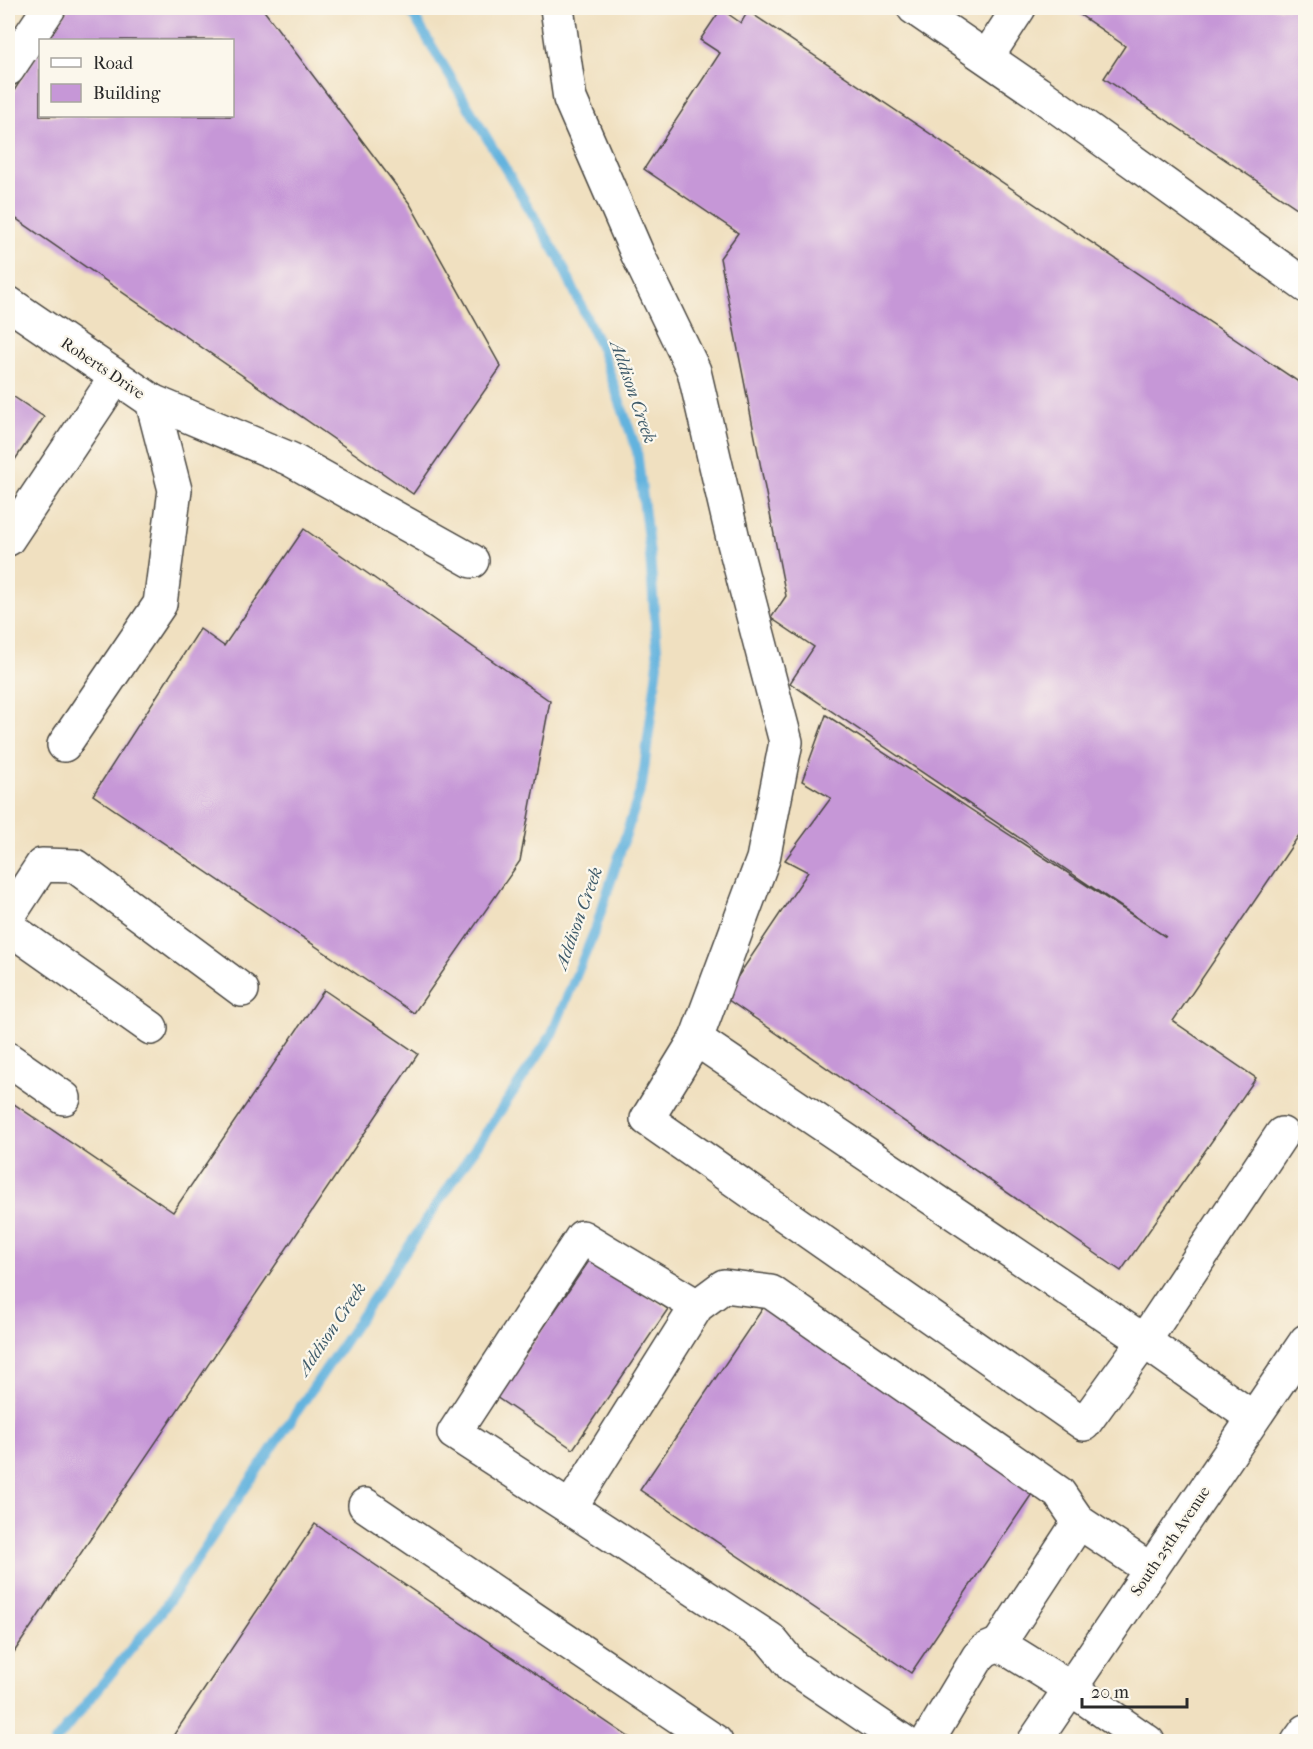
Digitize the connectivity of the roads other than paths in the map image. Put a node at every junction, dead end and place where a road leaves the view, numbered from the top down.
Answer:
1 (49, 8) edge
2 (557, 8) edge
3 (914, 8) edge
4 (1019, 8) edge
5 (987, 57) junction
6 (8, 69) edge
7 (1305, 286) edge
8 (8, 303) edge
9 (116, 377) junction
10 (152, 402) junction
11 (8, 539) edge
12 (472, 561) dead end
13 (64, 745) dead end
14 (8, 917) edge
15 (8, 927) edge
16 (242, 990) dead end
17 (151, 1028) dead end
18 (696, 1039) junction
19 (8, 1059) edge
20 (64, 1098) dead end
21 (1282, 1134) dead end
22 (697, 1306) junction
23 (1144, 1341) junction
24 (1305, 1341) edge
25 (1253, 1418) junction
26 (365, 1505) dead end
27 (570, 1508) junction
28 (1079, 1522) junction
29 (1151, 1569) junction
30 (999, 1644) junction
31 (1070, 1688) junction
32 (1305, 1731) edge
33 (716, 1742) edge
34 (904, 1742) edge
35 (927, 1742) edge
36 (1034, 1742) edge
37 (1148, 1742) edge
38 (1298, 1742) edge

1 - 6 main road
2 - 18 main road
3 - 5 main road
4 - 5 main road
5 - 7 main road
8 - 9 main road, Roberts Drive
9 - 10 main road, Roberts Drive
9 - 11 main road
10 - 12 main road
10 - 13 main road, Roberts Drive
14 - 16 main road
15 - 17 main road
18 - 23 main road
18 - 23 main road
19 - 20 main road
21 - 23 main road
22 - 27 main road
22 - 27 main road
22 - 28 main road
23 - 25 main road
24 - 25 main road, South 25th Avenue
25 - 29 main road, South 25th Avenue
26 - 33 main road
27 - 34 main road
28 - 29 main road
28 - 30 main road
29 - 31 main road, South 25th Avenue
30 - 31 main road
30 - 35 main road
31 - 36 main road, South 25th Avenue
31 - 37 main road
32 - 38 main road

